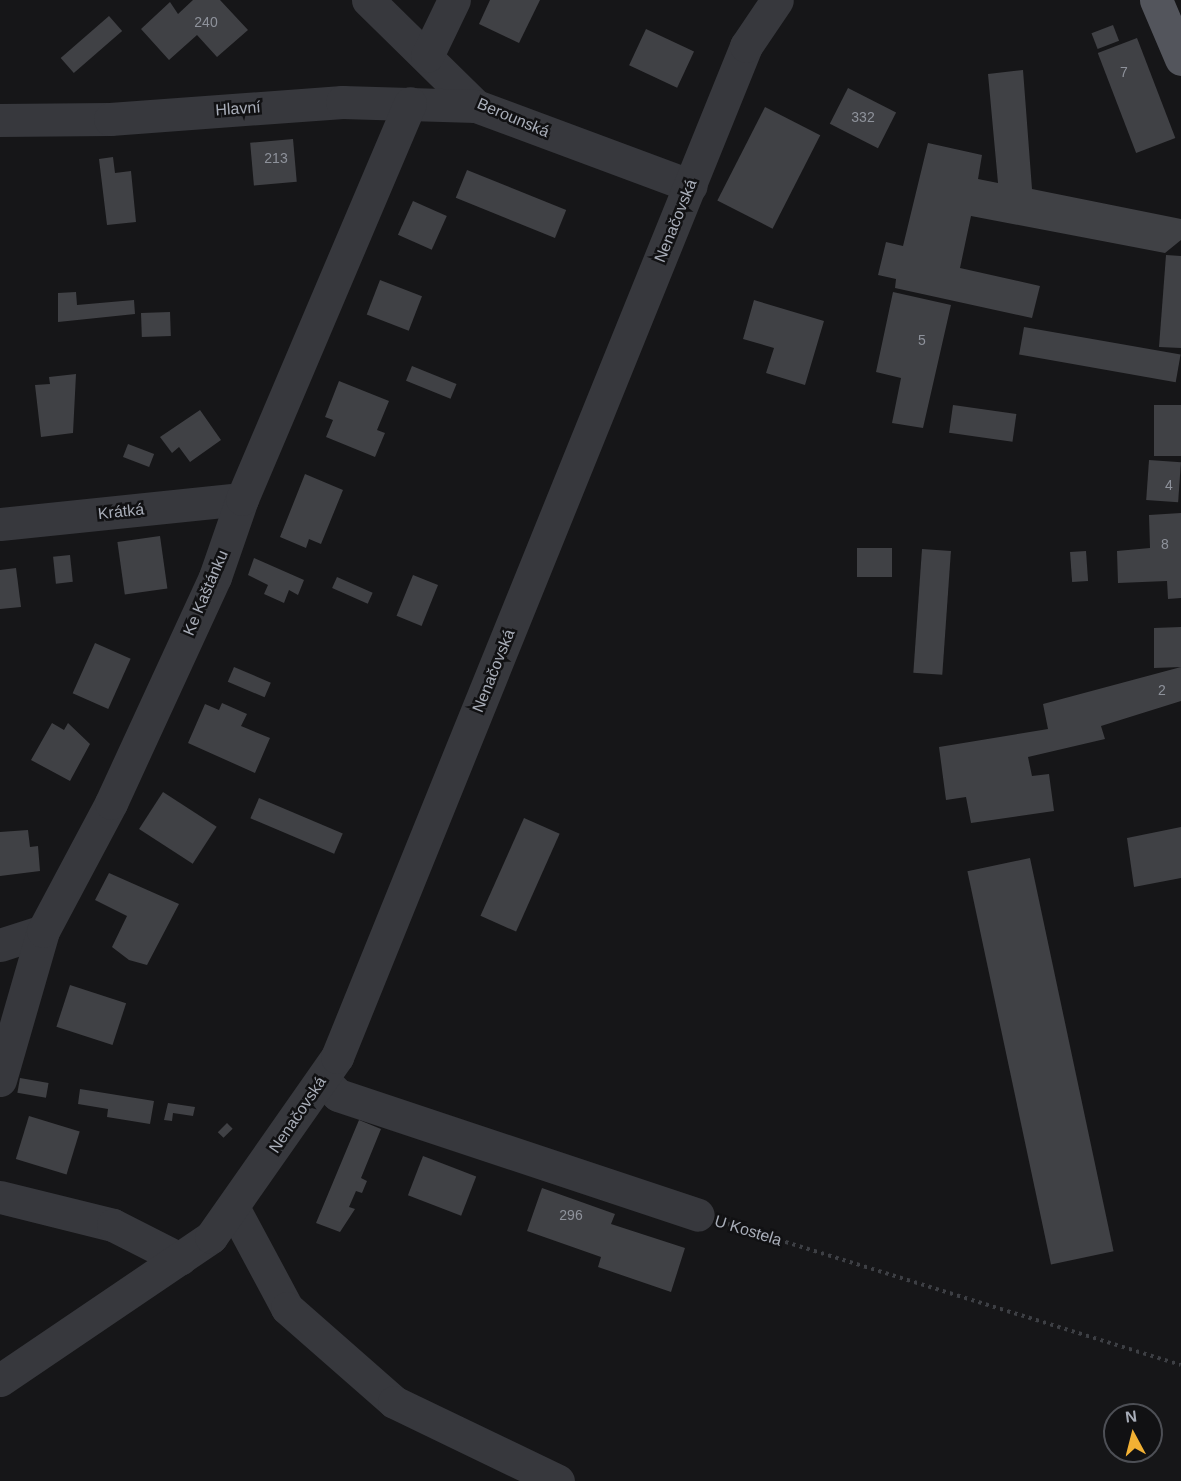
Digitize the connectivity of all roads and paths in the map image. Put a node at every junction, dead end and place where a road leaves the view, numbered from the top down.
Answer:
1 (368, 0) edge
2 (454, 0) edge
3 (777, 0) edge
4 (1156, 0) edge
5 (427, 56) junction
6 (1181, 59) edge
7 (410, 103) junction
8 (476, 106) junction
9 (0, 120) edge
10 (691, 186) junction
11 (242, 499) junction
12 (0, 524) edge
13 (43, 931) junction
14 (0, 945) edge
15 (6, 1023) edge
16 (0, 1080) edge
17 (323, 1080) junction
18 (0, 1197) edge
19 (234, 1209) junction
20 (698, 1215) joint
21 (180, 1259) junction
22 (1181, 1365) edge
23 (0, 1380) edge
24 (558, 1481) edge

1 - 5 street, Berounská
2 - 5 street
3 - 10 street, Nenačovská
4 - 6 main road
5 - 8 street, Berounská
7 - 8 street, Hlavní
7 - 9 street, Hlavní
7 - 11 street, Ke Kaštánku
8 - 10 street, Berounská
10 - 17 street, Nenačovská
11 - 12 street, Krátká
11 - 13 street, Ke Kaštánku
13 - 14 street
13 - 15 street, Ke Kaštánku
15 - 16 street, Ke Kaštánku
17 - 19 street, Nenačovská
17 - 20 street, U Kostela
18 - 21 street
19 - 21 street, Nenačovská
19 - 24 street
20 - 22 path, U Kostela
21 - 23 street, Nenačovská

